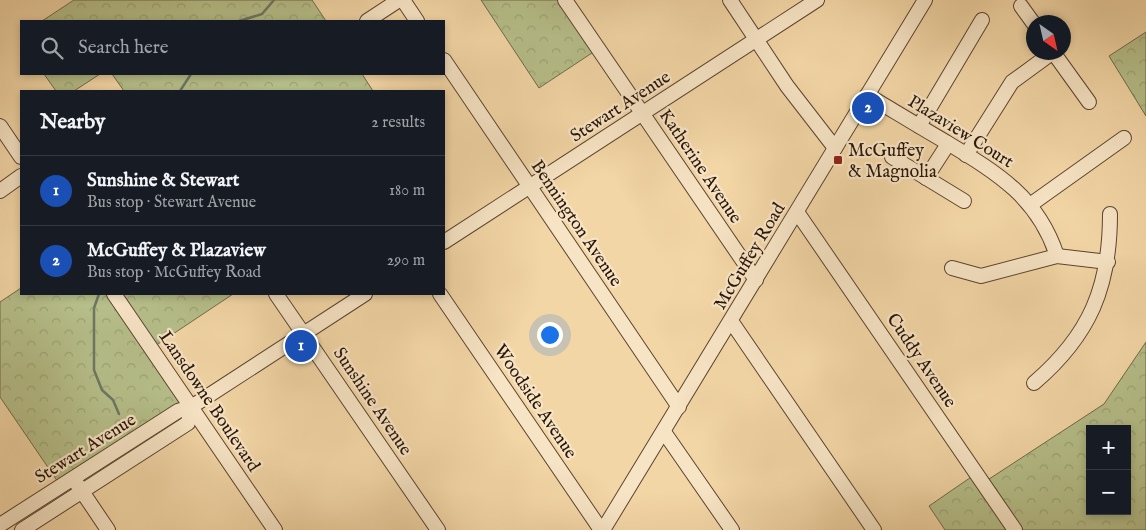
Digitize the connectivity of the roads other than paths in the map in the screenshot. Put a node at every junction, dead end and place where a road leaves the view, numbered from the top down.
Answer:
1 (399, 0) edge
2 (403, 0) edge
3 (565, 0) edge
4 (730, 0) edge
5 (817, 0) edge
6 (925, 0) edge
7 (1021, 6) dead end
8 (1028, 15) edge
9 (369, 20) edge
10 (416, 20) edge
11 (982, 20) dead end
12 (757, 39) junction
13 (1042, 60) edge
14 (1059, 60) edge
15 (445, 61) edge
16 (868, 95) junction
17 (1089, 102) dead end
18 (642, 114) junction
19 (0, 126) edge
20 (919, 126) junction
21 (1124, 138) dead end
22 (948, 144) junction
23 (835, 148) junction
24 (966, 155) junction
25 (20, 156) edge
26 (892, 157) dead end
27 (20, 177) edge
28 (926, 178) junction
29 (530, 186) junction
30 (0, 191) edge
31 (964, 201) dead end
32 (1030, 205) junction
33 (797, 212) junction
34 (1110, 214) dead end
35 (445, 241) edge
36 (1058, 256) junction
37 (1108, 262) junction
38 (952, 268) dead end
39 (756, 280) junction
40 (115, 295) edge
41 (277, 295) edge
42 (363, 295) edge
43 (441, 295) edge
44 (731, 321) junction
45 (304, 334) junction
46 (1034, 383) dead end
47 (680, 406) junction
48 (191, 407) junction
49 (664, 432) junction
50 (72, 477) junction
51 (82, 491) junction
52 (0, 524) edge
53 (22, 530) edge
54 (108, 530) edge
55 (275, 530) edge
56 (438, 530) edge
57 (602, 530) edge
58 (732, 530) edge
59 (874, 530) edge
60 (1015, 530) edge

1 - 9 street
2 - 10 street
3 - 18 street, Katherine Avenue
4 - 12 street
5 - 12 street, Stewart Avenue
6 - 16 street, McGuffey Road
7 - 8 street
11 - 20 street
12 - 18 street, Stewart Avenue
12 - 23 street
13 - 24 street
14 - 17 street
15 - 29 street, Bennington Avenue
16 - 20 street, Plazaview Court
16 - 23 street, McGuffey Road
18 - 29 street, Stewart Avenue
18 - 39 street, Katherine Avenue
19 - 25 street
20 - 22 street, Plazaview Court
21 - 32 street
22 - 24 street, Plazaview Court
22 - 28 street
23 - 33 street, McGuffey Road
24 - 32 street, Plazaview Court
26 - 28 street
27 - 30 street
28 - 31 street
29 - 35 street, Stewart Avenue
29 - 47 street, Bennington Avenue
32 - 36 street, Plazaview Court
33 - 39 street, McGuffey Road
33 - 60 street, Cuddy Avenue
34 - 37 street
36 - 37 street
36 - 38 street
37 - 46 street
39 - 44 street, McGuffey Road
40 - 48 street, Lansdowne Boulevard
41 - 45 street, Sunshine Avenue
42 - 45 street, Stewart Avenue
43 - 57 street, Woodside Avenue
44 - 47 street, McGuffey Road
44 - 59 street
45 - 48 street, Stewart Avenue
45 - 56 street, Sunshine Avenue
47 - 49 street, McGuffey Road
48 - 50 street, Stewart Avenue
48 - 51 street, Stewart Avenue
48 - 55 street, Lansdowne Boulevard
49 - 57 street, McGuffey Road
49 - 58 street
50 - 51 street
50 - 52 street, Stewart Avenue
51 - 53 street, Stewart Avenue
51 - 54 street

